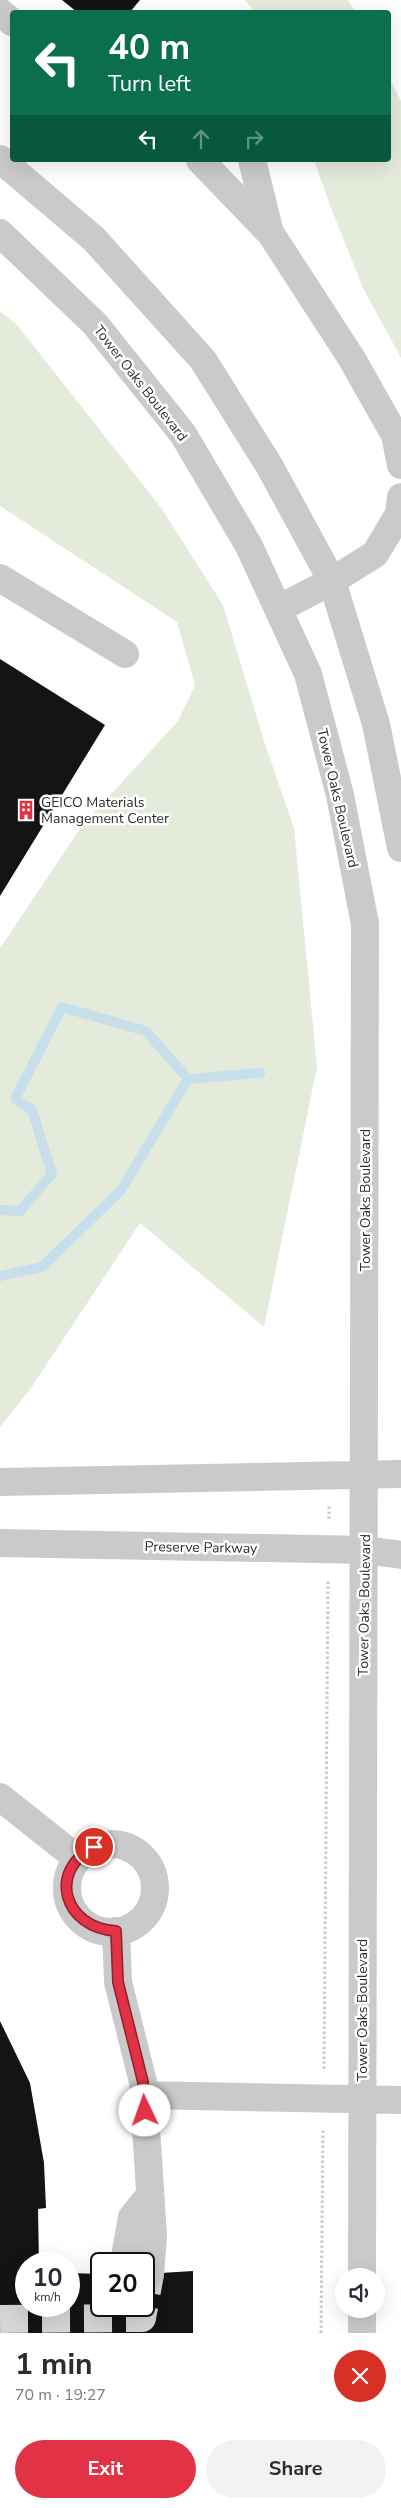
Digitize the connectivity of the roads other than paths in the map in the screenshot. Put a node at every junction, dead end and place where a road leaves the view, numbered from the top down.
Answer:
1 (0, 159) edge
2 (202, 162) edge
3 (253, 162) edge
4 (0, 233) edge
5 (271, 234) junction
6 (401, 465) edge
7 (401, 497) edge
8 (0, 578) edge
9 (332, 581) junction
10 (278, 609) junction
11 (125, 654) dead end
12 (401, 848) edge
13 (366, 1474) junction
14 (401, 1474) edge
15 (0, 1482) edge
16 (0, 1543) edge
17 (365, 1550) junction
18 (401, 1555) edge
19 (0, 1797) edge
20 (78, 1859) junction
21 (116, 1931) junction
22 (144, 2095) junction
23 (362, 2099) junction
24 (401, 2100) edge
25 (127, 2252) edge
26 (362, 2268) edge
27 (362, 2318) edge
28 (362, 2333) edge

1 - 9 street
2 - 5 street
3 - 5 street
4 - 10 street, Tower Oaks Boulevard
5 - 6 street
7 - 9 street
8 - 11 street
9 - 10 street
9 - 12 street
10 - 13 street, Tower Oaks Boulevard
13 - 14 street
13 - 15 street
13 - 17 street, Tower Oaks Boulevard
16 - 17 street, Preserve Parkway
17 - 18 street, Preserve Parkway
17 - 23 street, Tower Oaks Boulevard
19 - 20 street
20 - 21 street
20 - 21 street
21 - 22 street
22 - 23 street
22 - 25 street
23 - 24 street
23 - 26 street, Tower Oaks Boulevard
27 - 28 street

